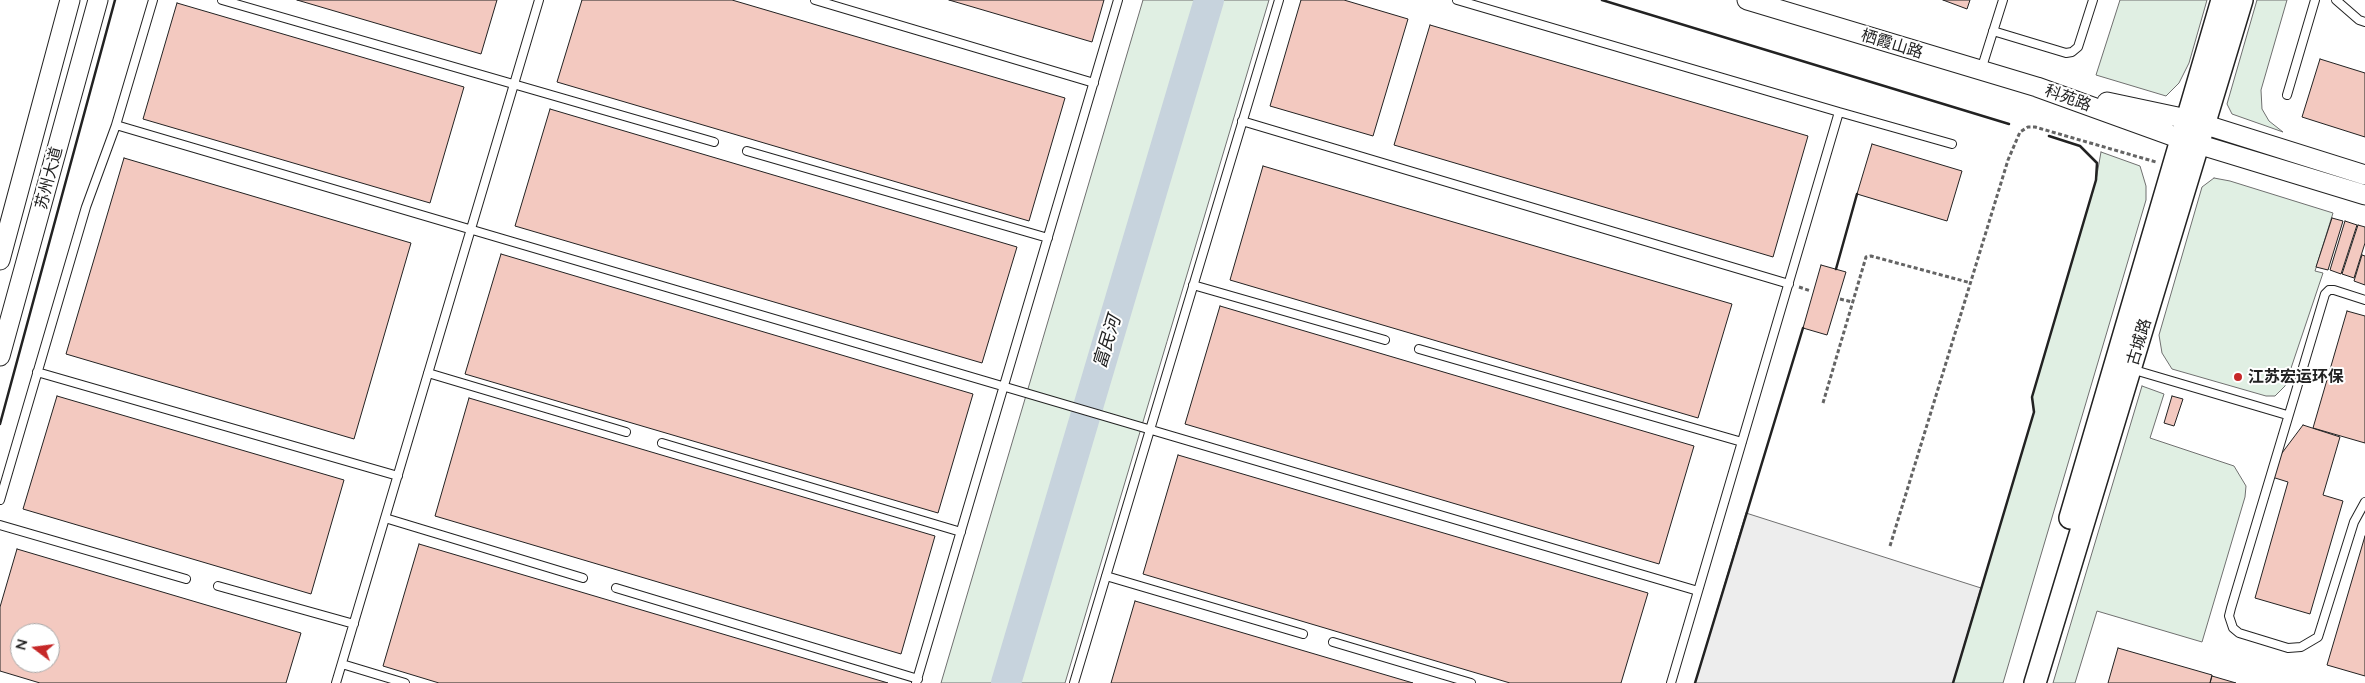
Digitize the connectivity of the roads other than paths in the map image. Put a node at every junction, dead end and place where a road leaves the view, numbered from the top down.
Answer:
1 (70, 0) edge
2 (98, 0) edge
3 (153, 0) edge
4 (222, 0) edge
5 (539, 0) edge
6 (815, 0) edge
7 (1118, 0) edge
8 (1278, 0) edge
9 (1457, 0) edge
10 (1746, 0) edge
11 (2003, 0) edge
12 (2093, 0) edge
13 (2222, 0) edge
14 (2242, 0) edge
15 (2315, 0) edge
16 (2336, 0) edge
17 (1469, 2) edge
18 (2365, 22) edge
19 (1993, 31) junction
20 (1981, 70) junction
21 (514, 83) junction
22 (1094, 83) junction
23 (2037, 87) joint
24 (2287, 95) dead end
25 (1839, 112) junction
26 (1242, 121) junction
27 (116, 125) junction
28 (2193, 132) junction
29 (714, 142) dead end
30 (1952, 144) dead end
31 (746, 151) dead end
32 (2365, 175) edge
33 (2365, 195) edge
34 (471, 230) junction
35 (1048, 238) junction
36 (0, 260) edge
37 (1789, 284) junction
38 (1193, 285) junction
39 (2365, 300) edge
40 (1385, 340) dead end
41 (1419, 350) dead end
42 (0, 356) edge
43 (2123, 367) junction
44 (37, 372) junction
45 (428, 373) junction
46 (1004, 387) junction
47 (2287, 415) junction
48 (1150, 430) junction
49 (626, 432) dead end
50 (1742, 442) junction
51 (662, 443) dead end
52 (398, 476) junction
53 (0, 500) edge
54 (2365, 502) edge
55 (385, 518) junction
56 (0, 525) edge
57 (961, 532) junction
58 (1106, 576) junction
59 (583, 578) dead end
60 (186, 579) dead end
61 (218, 586) dead end
62 (616, 588) dead end
63 (1698, 591) junction
64 (354, 624) junction
65 (1303, 634) dead end
66 (1333, 642) dead end
67 (342, 664) junction
68 (917, 681) edge
69 (336, 683) edge
70 (405, 683) edge
71 (1074, 683) edge
72 (1471, 683) edge
73 (1671, 683) edge
74 (2020, 683) edge
75 (2034, 683) edge

1 - 36 street, 苏州大道
2 - 42 street, 苏州大道
3 - 27 lane
4 - 21 lane
5 - 21 lane
6 - 22 lane
7 - 22 lane
8 - 26 lane
9 - 17 lane
10 - 20 street, 栖霞山路
11 - 19 lane
12 - 19 lane
13 - 28 main road, 古城路
14 - 28 main road, 古城路
15 - 24 lane
16 - 18 lane
17 - 25 lane
19 - 20 lane
20 - 23 street, 栖霞山路
21 - 29 lane
21 - 34 lane
22 - 35 lane
23 - 28 street, 科苑路
25 - 30 lane
25 - 37 lane
26 - 37 lane
26 - 38 lane
27 - 34 lane
27 - 44 lane
28 - 32 street, 科苑路
28 - 33 street, 科苑路
28 - 43 main road, 古城路
28 - 43 main road, 古城路
31 - 35 lane
34 - 45 lane
34 - 46 lane
35 - 46 lane
37 - 50 lane
38 - 40 lane
38 - 48 lane
39 - 47 lane
41 - 50 lane
43 - 47 lane
43 - 74 main road, 古城路
43 - 75 main road, 古城路
44 - 52 lane
44 - 53 lane
45 - 49 lane
45 - 52 lane
46 - 48 lane
46 - 57 lane
47 - 54 lane
48 - 58 lane
48 - 63 lane
50 - 63 lane
51 - 57 lane
52 - 55 lane
55 - 59 lane
55 - 64 lane
56 - 60 lane
57 - 68 lane
58 - 65 lane
58 - 71 lane
61 - 64 lane
62 - 68 lane
63 - 73 lane
64 - 67 lane
66 - 72 lane
67 - 69 lane
67 - 70 lane

